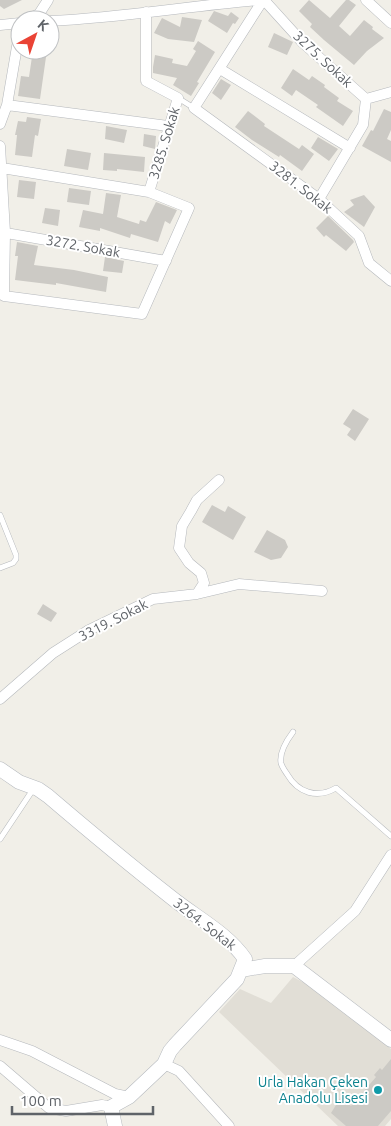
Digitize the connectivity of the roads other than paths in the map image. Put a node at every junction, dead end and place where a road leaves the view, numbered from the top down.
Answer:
1 (259, 0) edge
2 (264, 0) edge
3 (366, 0) edge
4 (146, 12) junction
5 (60, 21) edge
6 (391, 23) edge
7 (15, 60) edge
8 (220, 69) junction
9 (391, 92) edge
10 (178, 98) junction
11 (366, 99) junction
12 (7, 105) junction
13 (194, 108) junction
14 (0, 124) edge
15 (168, 126) junction
16 (0, 146) edge
17 (350, 148) junction
18 (2, 168) junction
19 (148, 192) junction
20 (320, 199) junction
21 (3, 232) edge
22 (166, 261) junction
23 (391, 281) edge
24 (2, 285) edge
25 (219, 480) dead end
26 (0, 515) edge
27 (0, 568) edge
28 (322, 591) dead end
29 (197, 594) junction
30 (0, 699) edge
31 (294, 732) dead end
32 (0, 769) edge
33 (34, 788) junction
34 (391, 836) edge
35 (0, 840) edge
36 (390, 858) edge
37 (294, 966) junction
38 (241, 970) junction
39 (0, 1040) edge
40 (391, 1040) edge
41 (164, 1064) junction
42 (0, 1066) edge
43 (129, 1097) junction
44 (111, 1107) junction
45 (115, 1126) edge
46 (229, 1126) edge

1 - 4 street
2 - 8 street
2 - 11 street, 3275. Sokak
3 - 6 street
4 - 5 street
4 - 10 street, 3285. Sokak
7 - 12 street
8 - 13 street
8 - 17 street
9 - 11 street
10 - 13 lane
10 - 15 street, 3285. Sokak
11 - 17 street
12 - 14 street
12 - 15 street
13 - 20 street, 3281. Sokak
15 - 19 street, 3285. Sokak
16 - 18 street
17 - 20 street
18 - 19 street
18 - 21 street
19 - 22 street, 3285. Sokak
20 - 23 street, 3281. Sokak
21 - 22 street, 3272. Sokak
21 - 24 street
22 - 24 street, 3285. Sokak
25 - 29 street
26 - 27 lane
28 - 29 street, 3319. Sokak
29 - 30 street, 3319. Sokak
31 - 34 lane
32 - 33 street, 3264. Sokak
33 - 35 lane
33 - 38 street, 3264. Sokak
36 - 37 street
37 - 38 street
37 - 40 street
38 - 41 street, 3264. Sokak
39 - 43 street
41 - 43 street, 3264. Sokak
41 - 46 street
42 - 44 street
43 - 44 street, 3264. Sokak
44 - 45 street

